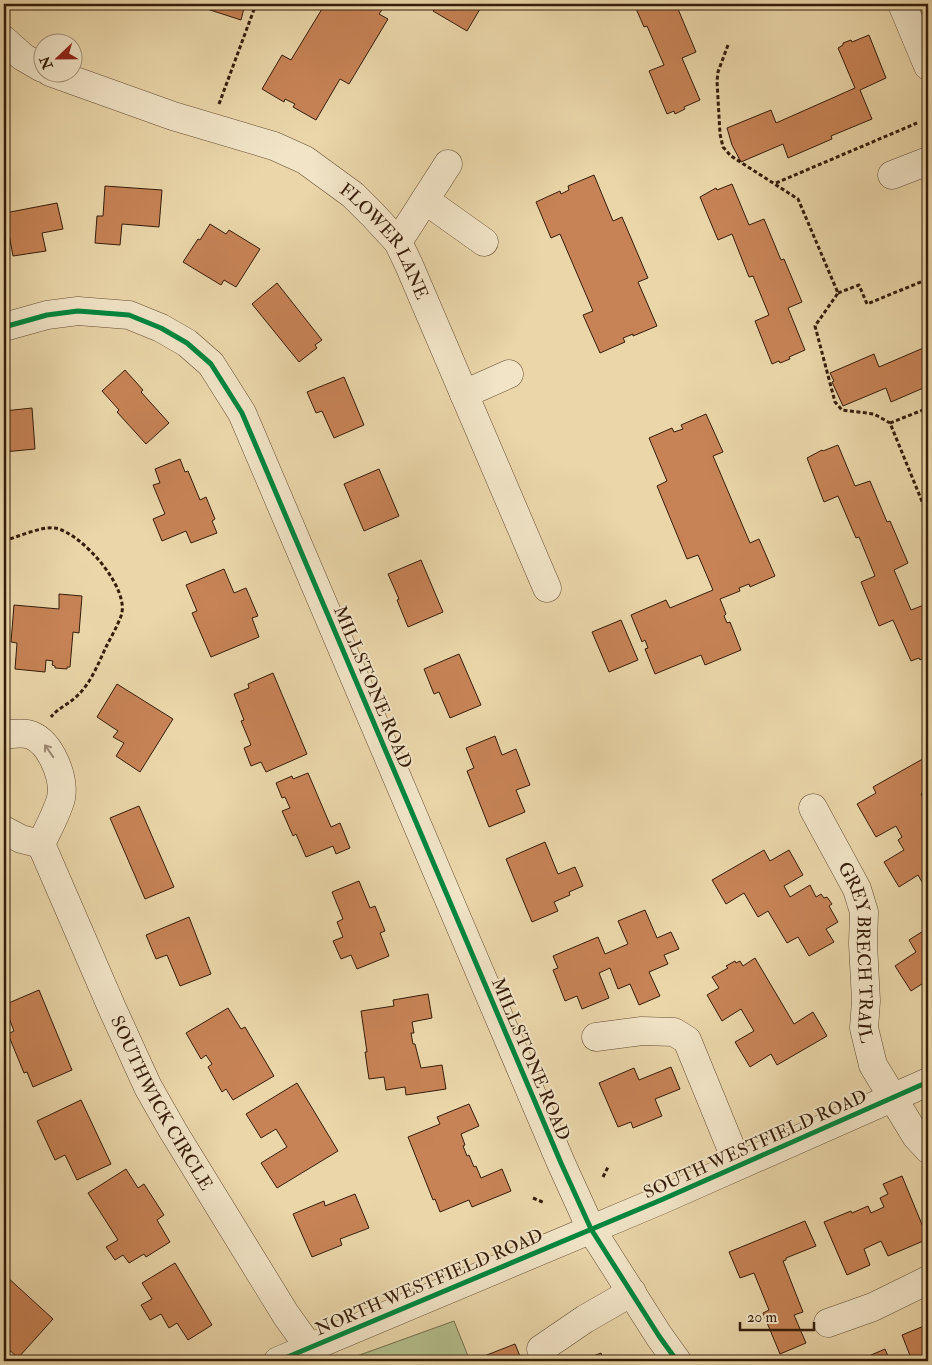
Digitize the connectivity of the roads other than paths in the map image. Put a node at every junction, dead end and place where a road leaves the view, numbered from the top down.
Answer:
1 (902, 4) edge
2 (4, 40) edge
3 (32, 62) edge
4 (928, 66) edge
5 (78, 82) edge
6 (928, 160) edge
7 (448, 164) dead end
8 (892, 176) dead end
9 (425, 200) junction
10 (398, 242) junction
11 (484, 242) dead end
12 (4, 327) edge
13 (509, 374) dead end
14 (464, 394) junction
15 (547, 588) dead end
16 (4, 735) edge
17 (813, 808) dead end
18 (4, 830) edge
19 (41, 844) junction
20 (596, 1037) dead end
21 (928, 1082) edge
22 (892, 1098) junction
23 (928, 1149) edge
24 (738, 1165) junction
25 (592, 1229) junction
26 (928, 1280) edge
27 (632, 1292) junction
28 (828, 1323) dead end
29 (309, 1347) junction
30 (541, 1349) dead end
31 (278, 1361) edge
32 (677, 1361) edge

1 - 4 street
2 - 3 street
5 - 10 street, FLOWER LANE
6 - 8 street
7 - 9 street
9 - 10 street
9 - 11 street
10 - 14 street, FLOWER LANE
12 - 25 street, MILLSTONE ROAD
13 - 14 street
14 - 15 street, FLOWER LANE
19 -> 16 street
17 - 22 street, GREY BRECH TRAIL
18 - 19 street
19 - 29 street, SOUTHWICK CIRCLE
20 - 24 street
21 - 22 street, SOUTH WESTFIELD ROAD
22 - 23 street, GREY BRECH TRAIL
22 - 24 street, SOUTH WESTFIELD ROAD
24 - 25 street, SOUTH WESTFIELD ROAD
25 - 27 street, MILLSTONE ROAD
25 - 29 street, NORTH WESTFIELD ROAD
26 - 28 street
27 - 30 street
27 - 32 street, MILLSTONE ROAD
29 - 31 street, NORTH WESTFIELD ROAD

